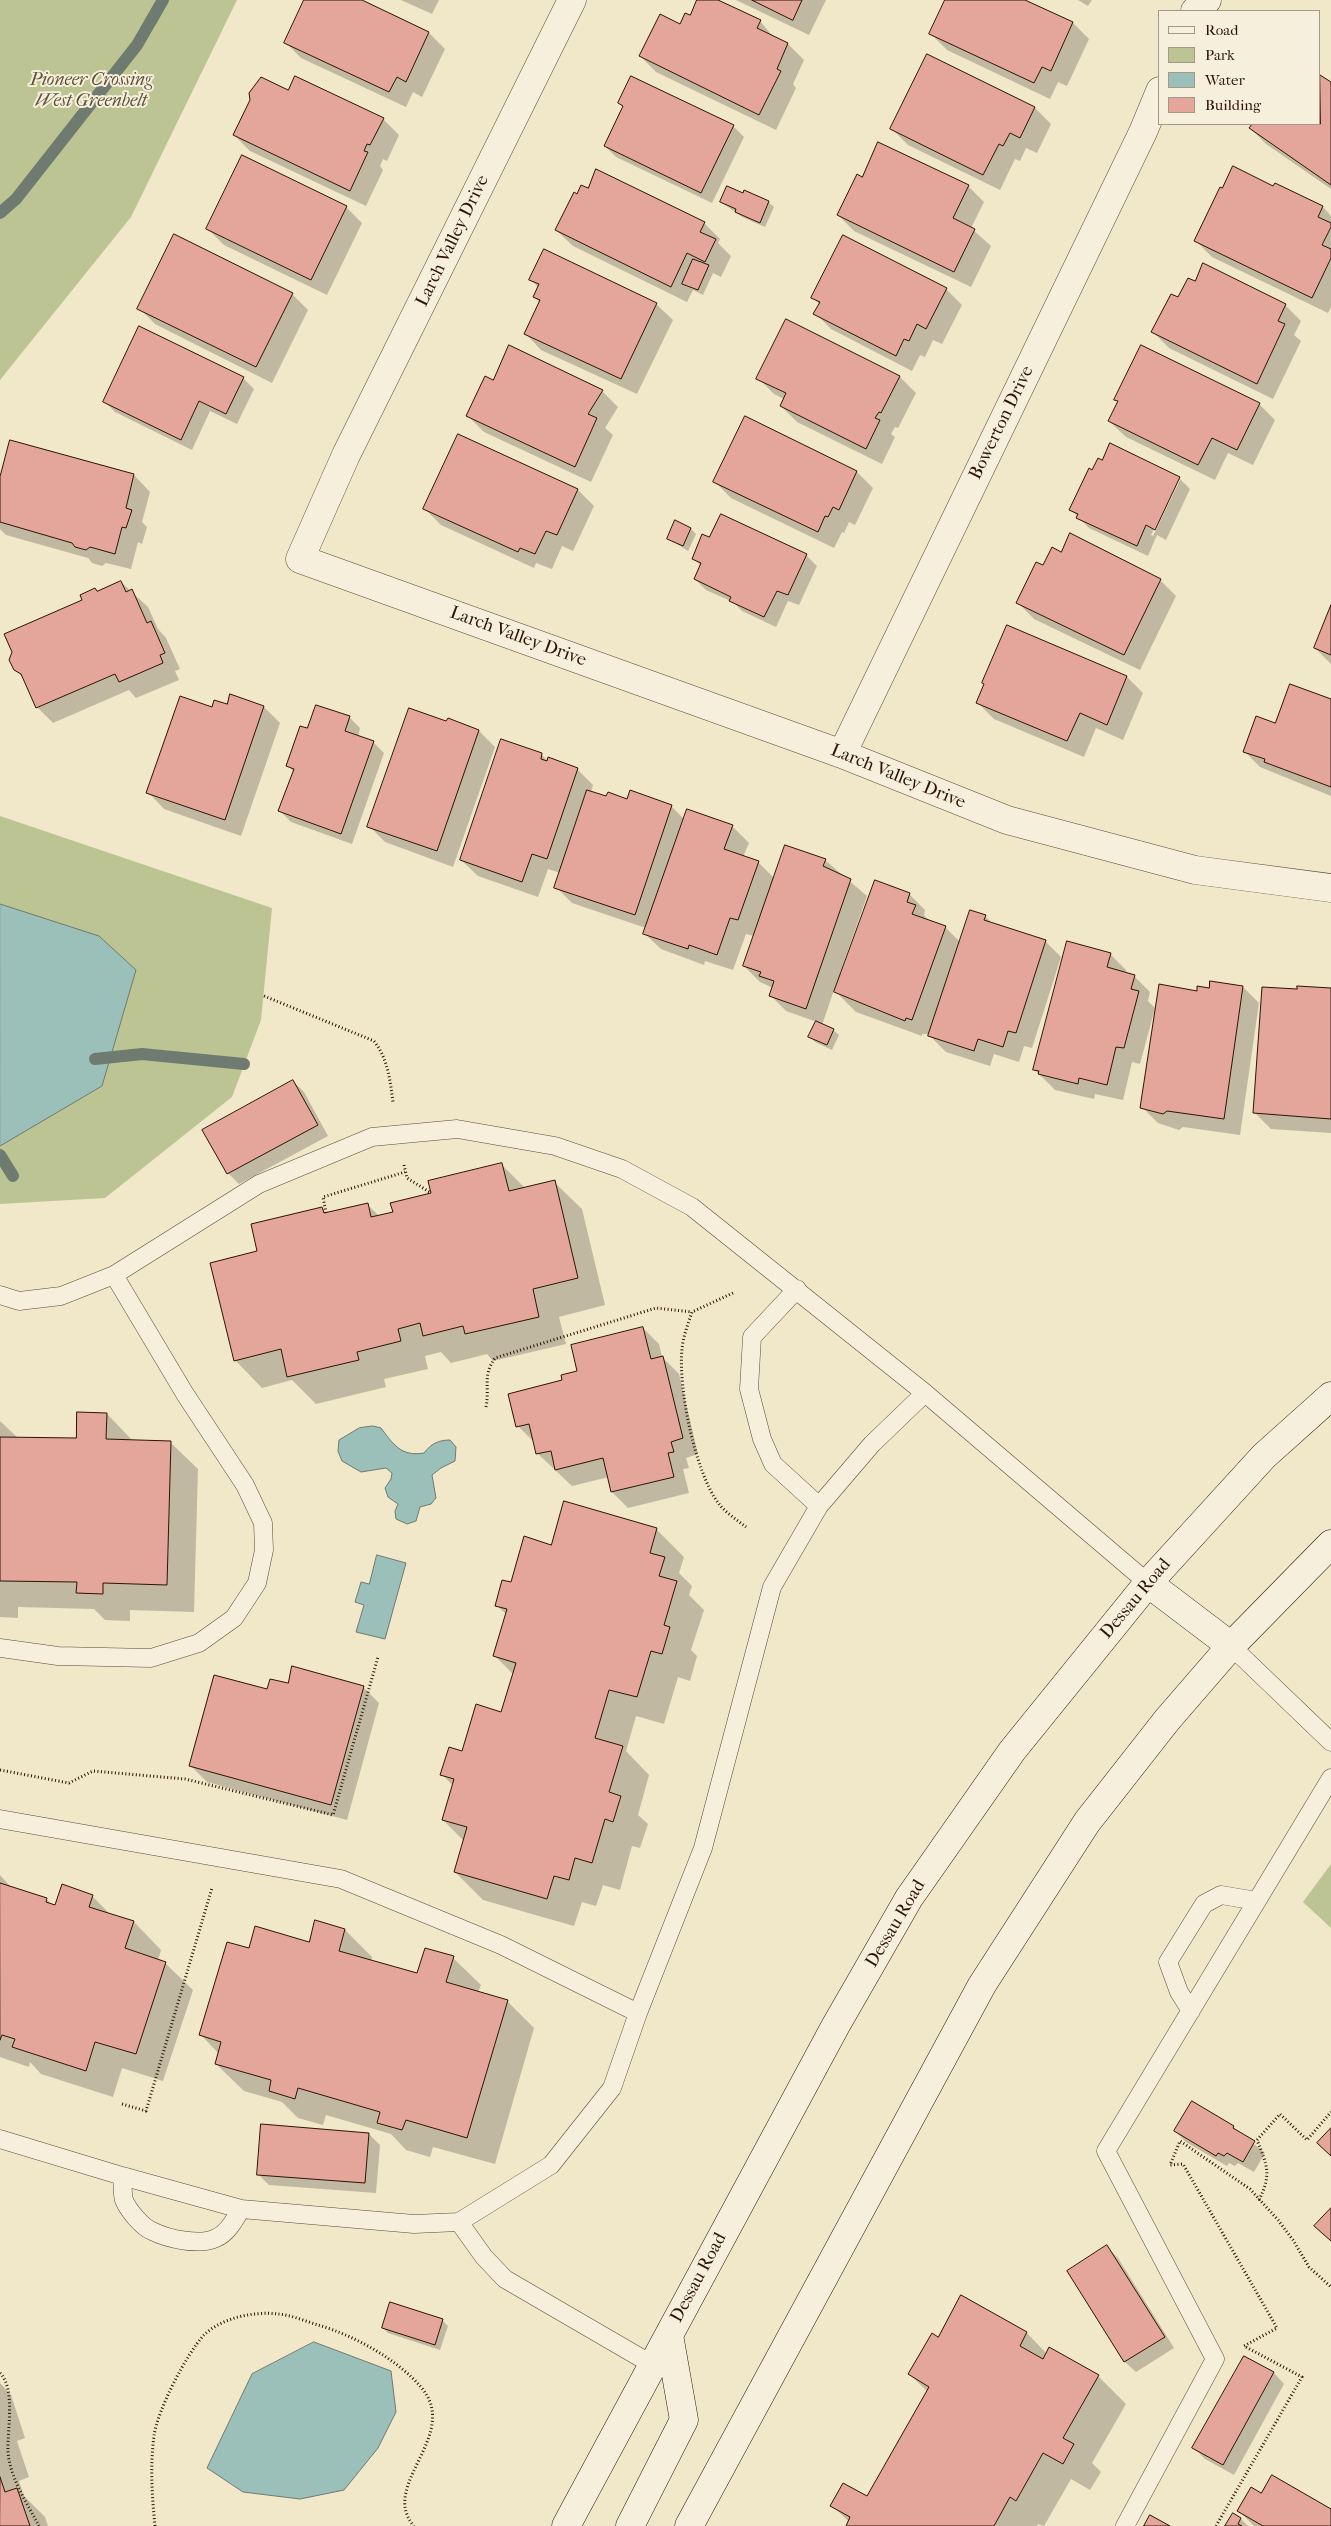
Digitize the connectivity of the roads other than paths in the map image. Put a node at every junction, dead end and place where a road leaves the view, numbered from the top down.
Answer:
1 (572, 0) edge
2 (1207, 0) edge
3 (1195, 10) edge
4 (1158, 96) edge
5 (842, 754) junction
6 (1331, 888) edge
7 (114, 1275) junction
8 (797, 1290) junction
9 (0, 1295) edge
10 (925, 1393) junction
11 (1331, 1396) edge
12 (819, 1506) junction
13 (1331, 1544) edge
14 (1148, 1583) junction
15 (1231, 1646) junction
16 (0, 1648) edge
17 (1331, 1742) edge
18 (1331, 1778) edge
19 (0, 1819) edge
20 (1257, 1901) junction
21 (1191, 2011) junction
22 (638, 2013) junction
23 (0, 2139) edge
24 (122, 2176) junction
25 (241, 2209) junction
26 (459, 2222) junction
27 (669, 2335) junction
28 (653, 2365) junction
29 (566, 2526) edge
30 (630, 2526) edge
31 (689, 2526) edge
32 (1124, 2526) edge

1 - 5 main road, Larch Valley Drive
2 - 3 main road
4 - 5 main road, Bowerton Drive
5 - 6 main road, Larch Valley Drive
7 - 8 lane
7 - 9 lane
7 - 16 lane
8 - 10 lane
8 - 12 lane
10 - 12 lane
10 - 14 lane
11 - 14 main road, Dessau Road
12 - 22 lane
13 - 15 main road
14 - 15 main road
14 - 27 main road, Dessau Road
15 - 17 lane
15 - 31 main road
18 - 20 lane
19 - 22 lane
20 - 21 lane
20 - 21 lane
21 - 32 lane
22 - 26 lane
23 - 24 lane
24 - 25 lane
24 - 25 lane
25 - 26 lane
26 - 28 lane
27 - 28 main road, Dessau Road
27 - 30 main road
28 - 29 main road, Dessau Road

